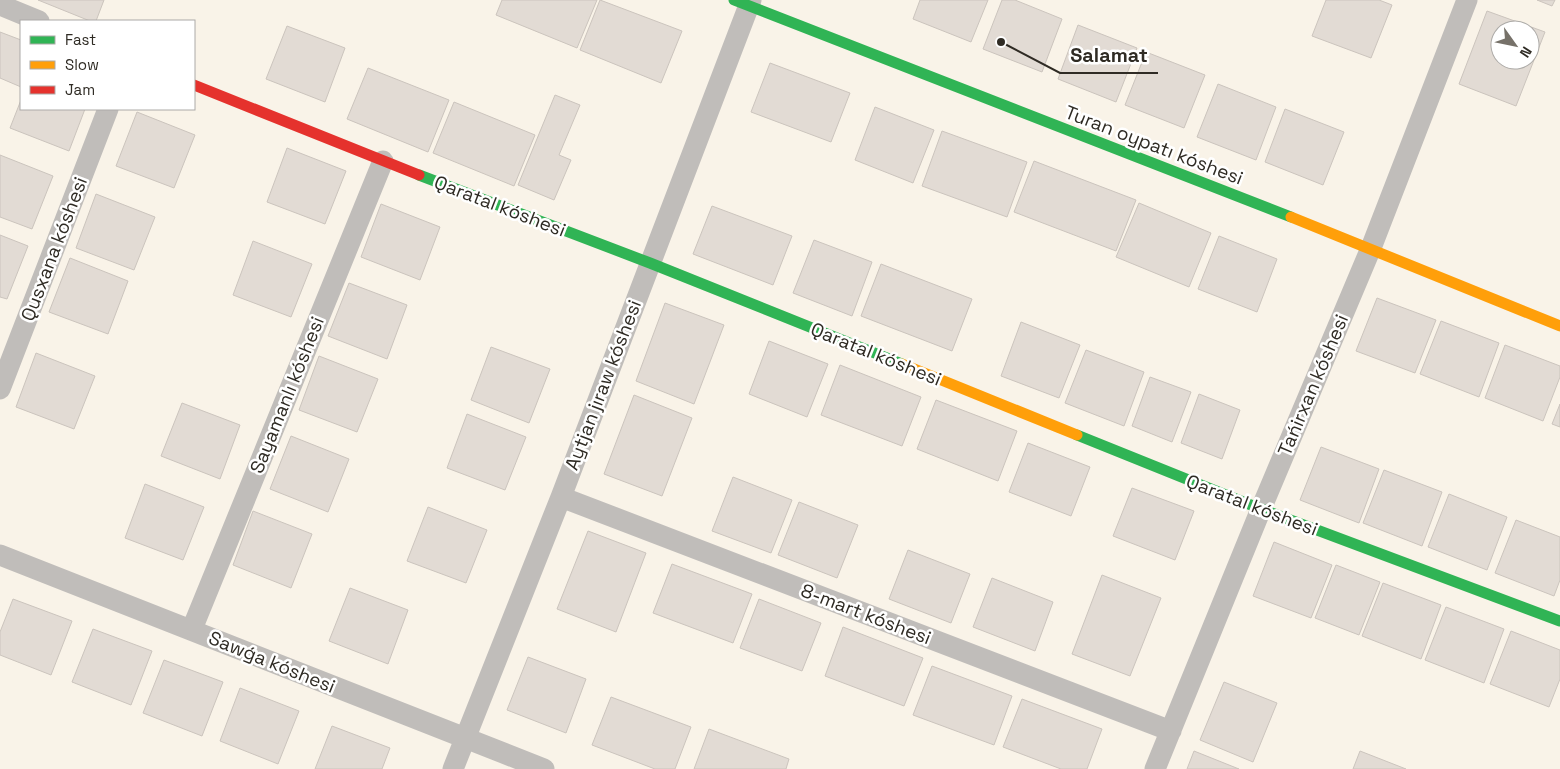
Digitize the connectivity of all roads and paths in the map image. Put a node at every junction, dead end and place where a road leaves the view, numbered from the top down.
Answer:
1 (1467, 0) edge
2 (744, 2) edge
3 (0, 5) edge
4 (36, 20) edge
5 (195, 85) edge
6 (108, 110) edge
7 (383, 161) junction
8 (1371, 248) junction
9 (650, 263) junction
10 (1560, 326) edge
11 (0, 389) edge
12 (561, 497) junction
13 (1261, 509) junction
14 (0, 555) edge
15 (1560, 621) edge
16 (192, 629) junction
17 (1171, 732) junction
18 (465, 739) junction
19 (453, 769) edge
20 (544, 769) edge
21 (1155, 769) edge

1 - 8 street, Tańirxan kóshesi
2 - 8 street, Turan oypatı kóshesi
2 - 9 street, Aytjan jıraw kóshesi
3 - 4 street
5 - 7 street, Qaratal kóshesi
6 - 11 street, Qusxana kóshesi
7 - 9 street, Qaratal kóshesi
7 - 16 street, Sayamanlı kóshesi
8 - 10 street, Turan oypatı kóshesi
8 - 13 street, Tańirxan kóshesi
9 - 12 street, Aytjan jıraw kóshesi
9 - 13 street, Qaratal kóshesi
12 - 17 street, 8-mart kóshesi
12 - 18 street, Aytjan jıraw kóshesi
13 - 15 street, Qaratal kóshesi
13 - 17 street, Tańirxan kóshesi
14 - 16 street, Sawǵa kóshesi
16 - 18 street, Sawǵa kóshesi
17 - 21 street, Tańirxan kóshesi
18 - 19 street, Aytjan jıraw kóshesi
18 - 20 street, Sawǵa kóshesi

